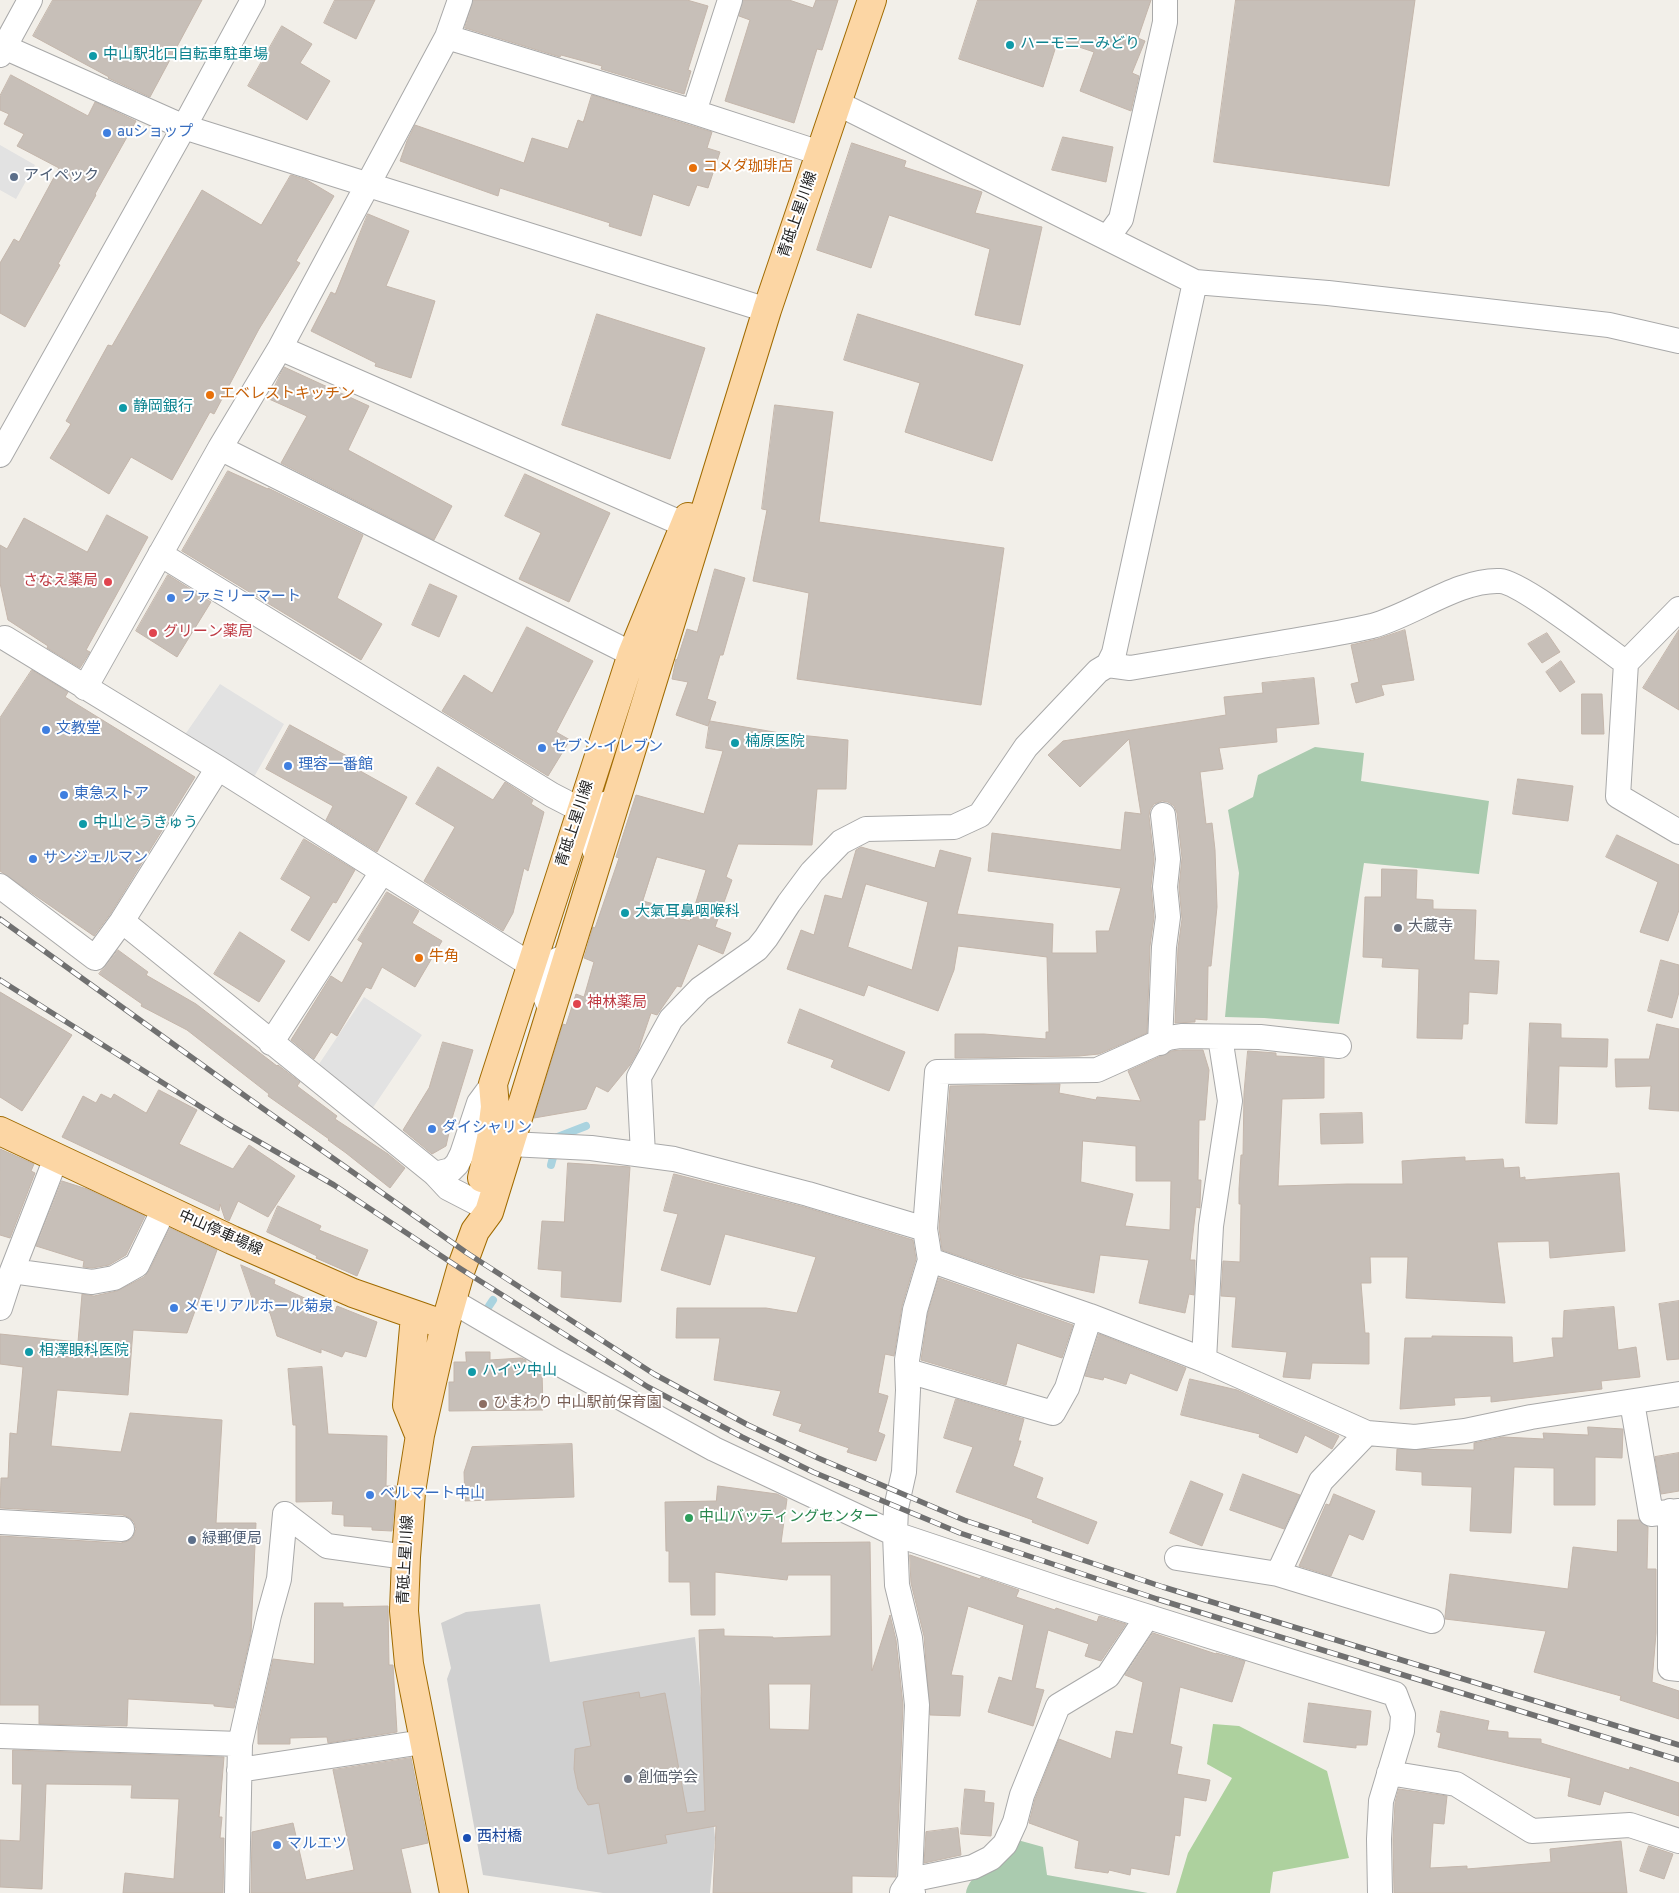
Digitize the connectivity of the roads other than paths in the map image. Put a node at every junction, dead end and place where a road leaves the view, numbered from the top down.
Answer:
1 (30, 0) edge
2 (253, 0) edge
3 (460, 0) edge
4 (729, 0) edge
5 (872, 0) edge
6 (1165, 0) edge
7 (448, 37) junction
8 (2, 51) edge
9 (837, 103) junction
10 (694, 112) junction
11 (184, 126) junction
12 (820, 153) junction
13 (368, 185) junction
14 (1107, 238) junction
15 (1195, 282) junction
16 (767, 310) junction
17 (1679, 341) edge
18 (280, 348) junction
19 (220, 448) junction
20 (0, 455) edge
21 (691, 528) junction
22 (160, 554) junction
23 (1679, 609) edge
24 (669, 631) junction
25 (5, 638) dead end
26 (632, 654) junction
27 (1626, 663) junction
28 (1108, 665) junction
29 (78, 683) junction
30 (651, 688) junction
31 (218, 768) junction
32 (616, 802) junction
33 (581, 810) junction
34 (1163, 815) dead end
35 (1679, 832) edge
36 (598, 861) junction
37 (382, 872) junction
38 (0, 886) edge
39 (122, 922) junction
40 (569, 955) junction
41 (531, 965) junction
42 (552, 1012) junction
43 (1220, 1038) junction
44 (272, 1043) junction
45 (1160, 1043) junction
46 (1339, 1046) dead end
47 (493, 1084) junction
48 (0, 1131) edge
49 (500, 1141) junction
50 (643, 1154) junction
51 (56, 1158) junction
52 (435, 1174) junction
53 (477, 1204) junction
54 (164, 1209) junction
55 (926, 1229) junction
56 (475, 1231) junction
57 (930, 1260) junction
58 (12, 1271) junction
59 (0, 1308) edge
60 (448, 1313) junction
61 (415, 1316) junction
62 (1090, 1316) junction
63 (1204, 1360) junction
64 (908, 1371) junction
65 (1679, 1394) edge
66 (1632, 1402) junction
67 (1366, 1432) junction
68 (420, 1435) junction
69 (1674, 1511) edge
70 (0, 1522) edge
71 (122, 1529) dead end
72 (895, 1534) junction
73 (406, 1557) junction
74 (1177, 1558) dead end
75 (1278, 1574) junction
76 (1147, 1617) junction
77 (1432, 1621) dead end
78 (1679, 1669) edge
79 (0, 1736) edge
80 (423, 1742) junction
81 (240, 1744) junction
82 (239, 1770) junction
83 (1389, 1774) junction
84 (1679, 1841) edge
85 (908, 1889) edge
86 (237, 1893) edge
87 (454, 1893) edge
88 (1380, 1893) edge

1 - 8 street
2 - 11 street
3 - 7 street
4 - 10 street
5 - 9 main road, 青砥上星川線
6 - 14 street
7 - 10 street
7 - 13 street
8 - 11 street
9 - 12 main road, 青砥上星川線
9 - 14 street
10 - 12 street
11 - 13 street
11 - 20 street
12 - 16 main road, 青砥上星川線
13 - 16 street
13 - 18 street
14 - 15 street
15 - 17 street
15 - 28 street
16 - 21 main road, 青砥上星川線
18 - 19 street
18 - 21 street
19 - 22 street
19 - 26 street
21 - 24 main road, 青砥上星川線
21 - 26 main road, 青砥上星川線
22 - 29 street
22 - 33 street
23 - 27 street
24 - 26 street
24 - 30 main road, 青砥上星川線
25 - 29 street
26 - 30 street
26 - 33 main road, 青砥上星川線
27 - 28 street
27 - 35 street
28 - 50 street
29 - 31 street
30 - 32 main road, 青砥上星川線
31 - 37 street
31 - 39 street
32 - 33 street
32 - 36 main road, 青砥上星川線
33 - 36 street
33 - 41 main road, 青砥上星川線
34 - 45 street
36 - 40 main road, 青砥上星川線
37 - 41 street
37 - 44 street
38 - 39 street
39 - 44 street
40 - 41 street
40 - 42 main road, 青砥上星川線
41 - 42 street
41 - 47 main road, 青砥上星川線
42 - 49 main road, 青砥上星川線
43 - 45 street
43 - 46 street
43 - 63 street
44 - 52 street
45 - 55 street
47 - 49 main road, 青砥上星川線
47 - 52 street
48 - 51 main road, 中山停車場線
49 - 50 street
49 - 53 main road, 青砥上星川線
49 - 56 main road, 青砥上星川線
50 - 55 street
51 - 54 main road, 中山停車場線
51 - 58 street
52 - 53 street
53 - 56 main road, 青砥上星川線
54 - 58 street
54 - 61 main road, 中山停車場線
55 - 57 street
56 - 60 main road, 青砥上星川線
57 - 62 street
57 - 64 street
58 - 59 street
60 - 61 main road, 中山停車場線
60 - 68 main road, 青砥上星川線
60 - 72 street
61 - 68 main road
62 - 63 street
62 - 64 street
63 - 67 street
64 - 72 street
65 - 66 street
66 - 67 street
66 - 69 street
67 - 75 street
68 - 73 main road, 青砥上星川線
69 - 78 street
70 - 71 street
72 - 76 street
72 - 85 street
73 - 80 main road, 青砥上星川線
73 - 81 street
74 - 75 street
75 - 77 street
76 - 83 street
76 - 85 street
79 - 81 street
80 - 82 street
80 - 87 main road, 青砥上星川線
81 - 82 street
82 - 86 street
83 - 84 street
83 - 88 street

